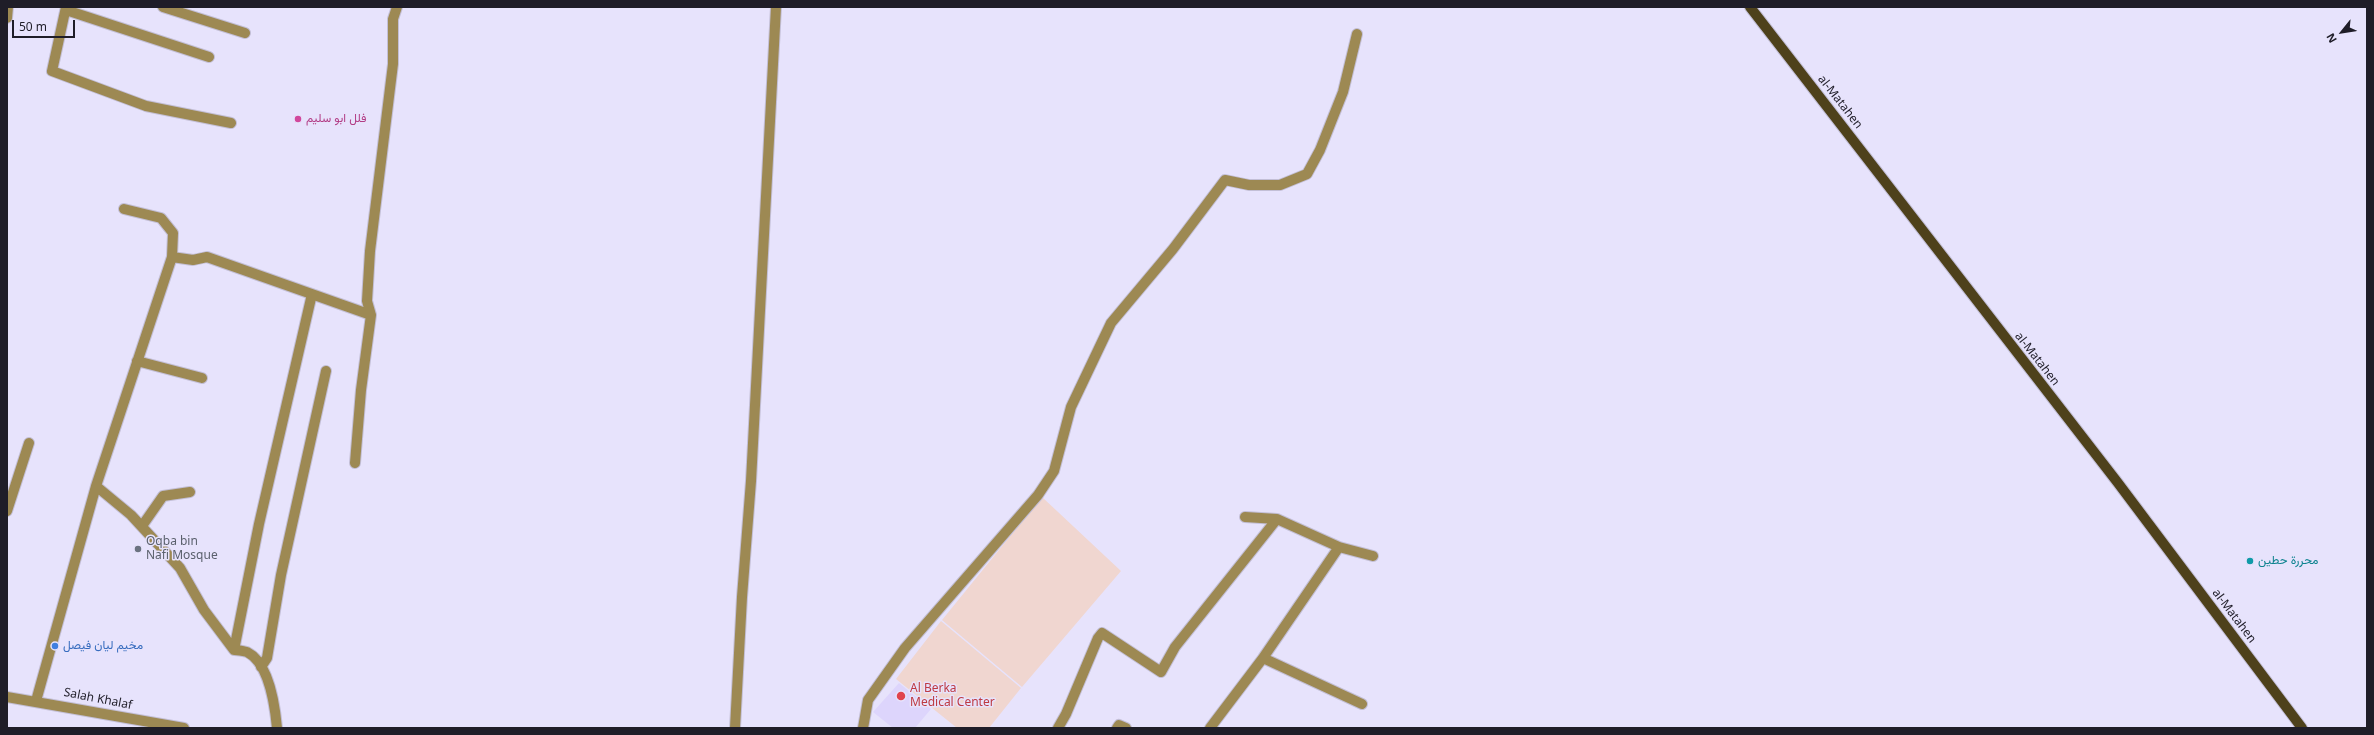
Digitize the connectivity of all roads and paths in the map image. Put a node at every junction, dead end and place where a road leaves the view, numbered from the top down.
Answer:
1 (8, 7) edge
2 (163, 7) edge
3 (397, 7) edge
4 (776, 7) edge
5 (1750, 7) edge
6 (66, 8) edge
7 (7, 18) edge
8 (246, 33) dead end
9 (1357, 34) dead end
10 (209, 56) dead end
11 (231, 123) dead end
12 (124, 209) dead end
13 (172, 257) junction
14 (312, 294) junction
15 (371, 315) junction
16 (137, 361) junction
17 (326, 370) dead end
18 (202, 378) dead end
19 (29, 443) dead end
20 (355, 463) dead end
21 (96, 486) junction
22 (190, 492) dead end
23 (7, 511) edge
24 (1245, 517) dead end
25 (1277, 519) junction
26 (142, 526) junction
27 (1339, 547) junction
28 (1373, 556) dead end
29 (234, 650) junction
30 (1263, 658) junction
31 (261, 667) junction
32 (7, 697) edge
33 (36, 701) junction
34 (1362, 704) dead end
35 (184, 728) edge
36 (277, 728) edge
37 (735, 728) edge
38 (863, 728) edge
39 (1058, 728) edge
40 (1117, 728) edge
41 (1126, 728) edge
42 (1210, 728) edge
43 (2302, 728) edge

1 - 7 street
2 - 8 street
3 - 15 street
4 - 37 street
5 - 43 main road, al-Matahen
6 - 10 street
6 - 11 street
9 - 38 street
12 - 13 street
13 - 14 street
13 - 16 street
14 - 15 street
14 - 29 street
15 - 20 street
16 - 18 street
16 - 21 street
17 - 31 street
19 - 23 street
21 - 26 street
21 - 33 street
22 - 26 street
24 - 25 street
25 - 27 street
25 - 39 street
26 - 29 street
27 - 28 street
27 - 30 street
29 - 31 street
30 - 34 street
30 - 42 street
31 - 36 street
32 - 33 street, Salah Khalaf
33 - 35 street, Salah Khalaf
40 - 41 street

